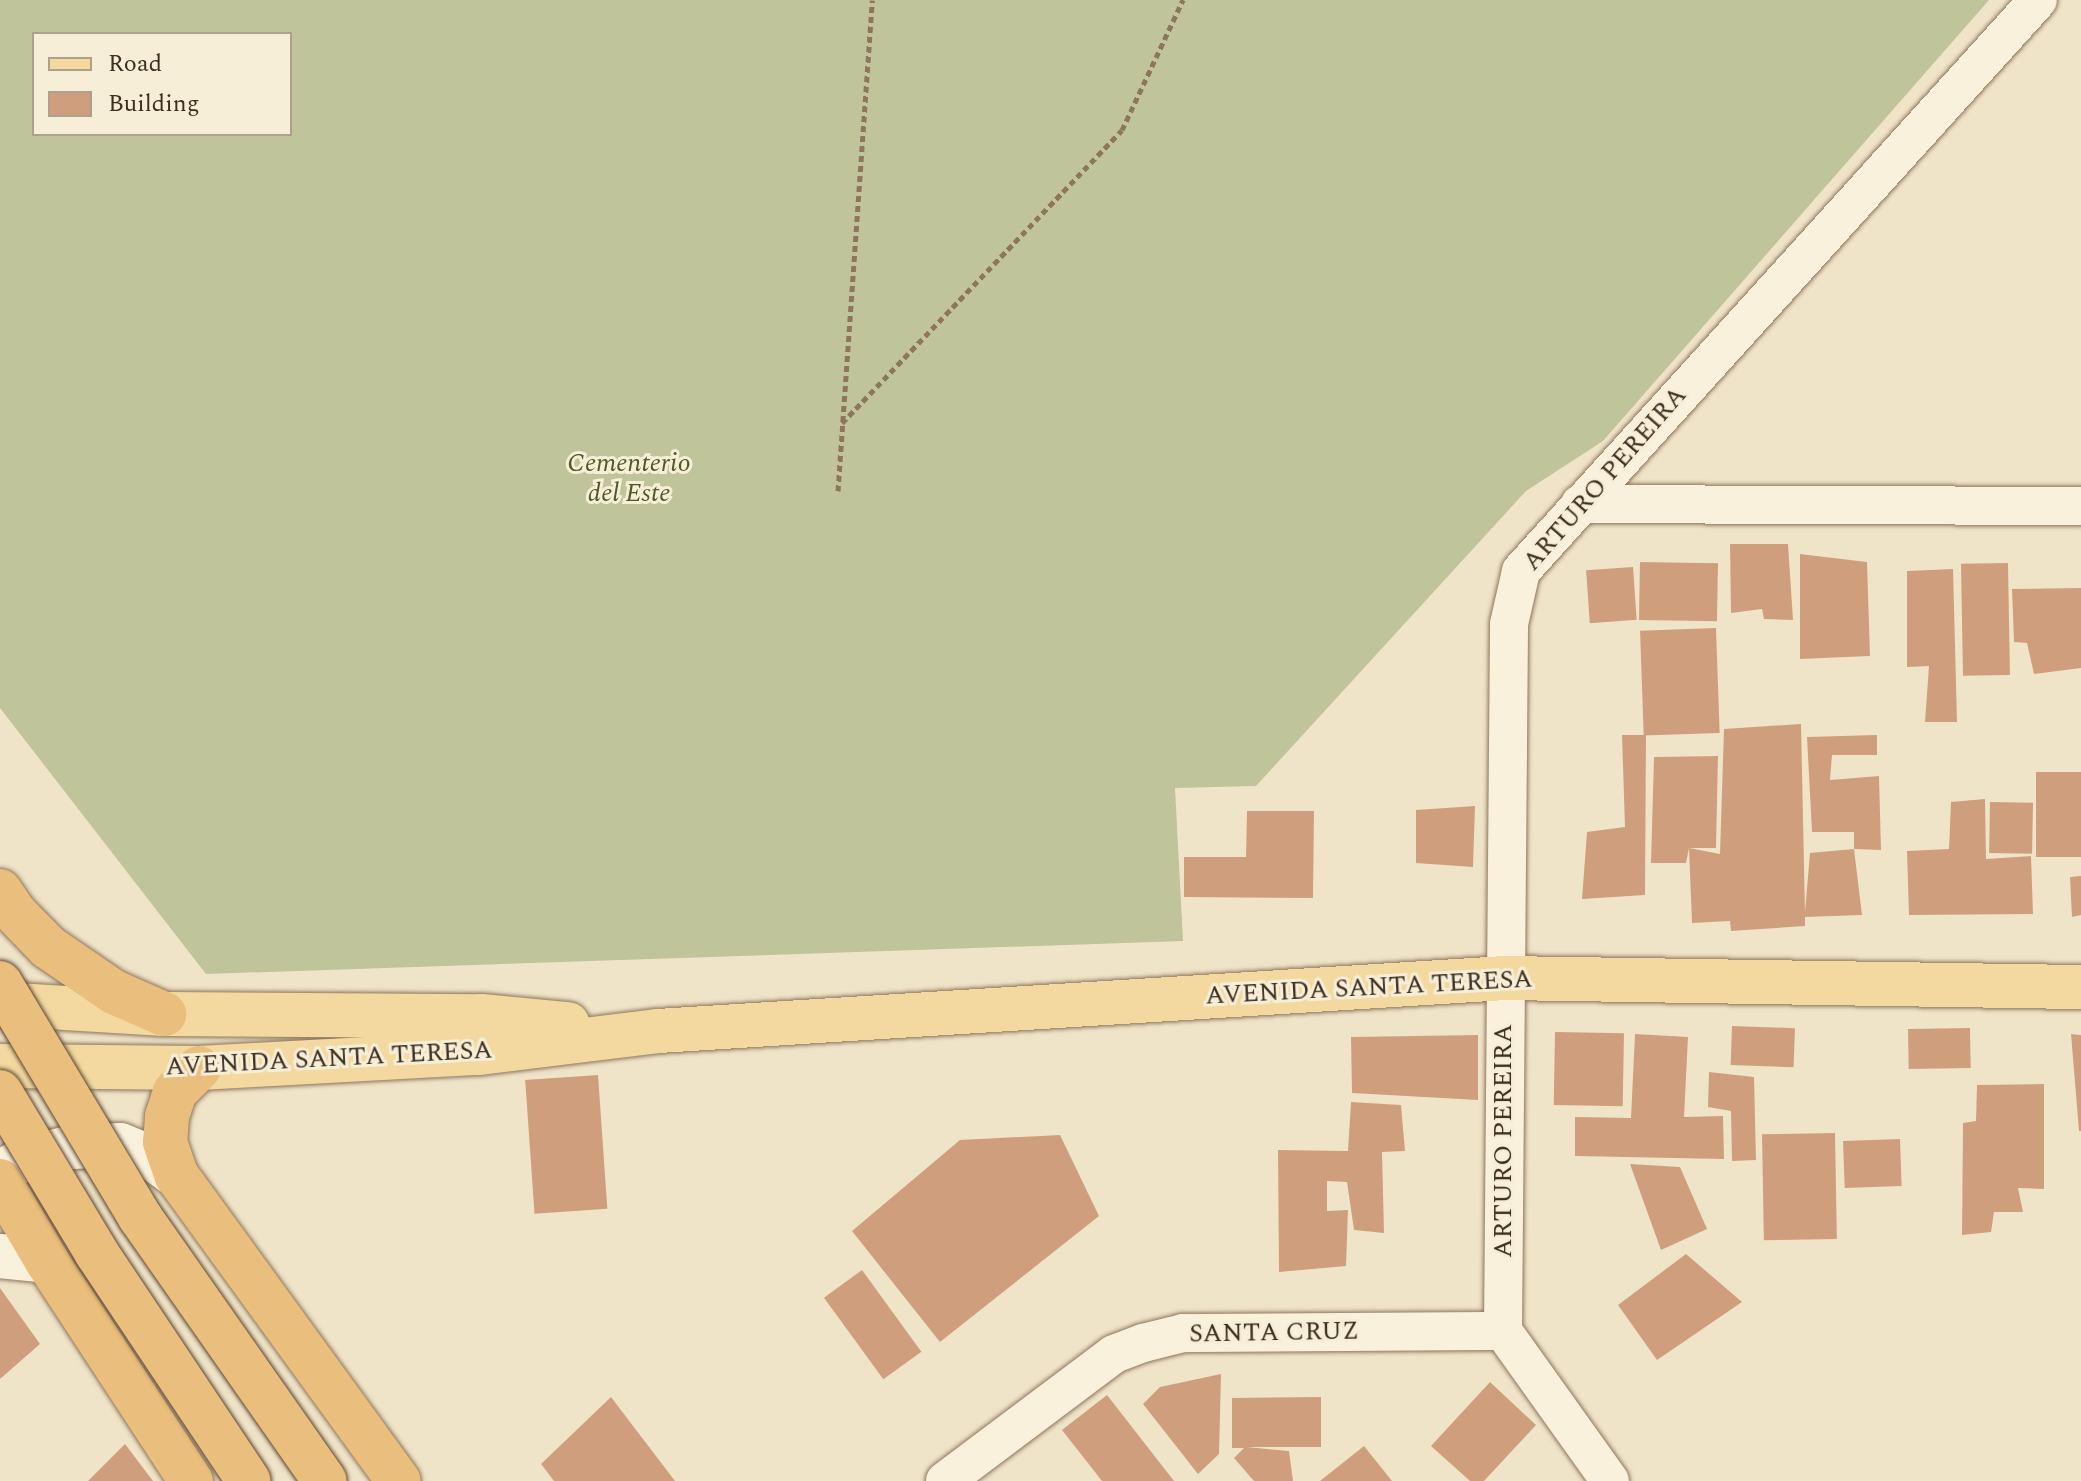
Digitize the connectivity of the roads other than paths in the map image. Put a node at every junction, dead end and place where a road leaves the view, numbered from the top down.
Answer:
1 (2038, 0) edge
2 (1580, 504) junction
3 (2081, 506) edge
4 (0, 891) edge
5 (1505, 978) junction
6 (0, 983) edge
7 (2081, 987) edge
8 (0, 1004) edge
9 (164, 1014) junction
10 (658, 1031) junction
11 (0, 1066) edge
12 (199, 1068) junction
13 (0, 1092) edge
14 (0, 1173) edge
15 (177, 1176) junction
16 (0, 1181) edge
17 (0, 1256) edge
18 (47, 1261) junction
19 (1503, 1331) junction
20 (987, 1469) edge
21 (191, 1481) edge
22 (249, 1481) edge
23 (325, 1481) edge
24 (399, 1481) edge
25 (945, 1481) edge
26 (1610, 1481) edge

1 - 2 street, ARTURO PEREIRA
2 - 3 street
2 - 5 street, ARTURO PEREIRA
4 - 9 highway
5 - 7 main road, AVENIDA SANTA TERESA
5 - 10 main road, AVENIDA SANTA TERESA
5 - 19 street, ARTURO PEREIRA
6 - 23 highway, bridge
8 - 9 main road, AVENIDA SANTA TERESA
9 - 10 main road, AVENIDA SANTA TERESA
10 - 12 main road, AVENIDA SANTA TERESA
11 - 12 main road, AVENIDA SANTA TERESA
12 - 15 highway
13 - 22 highway, bridge
14 - 15 main road
15 - 24 highway
16 - 18 highway
17 - 18 main road
18 - 21 highway
19 - 20 street, SANTA CRUZ
19 - 26 street
20 - 25 street, SANTA CRUZ

